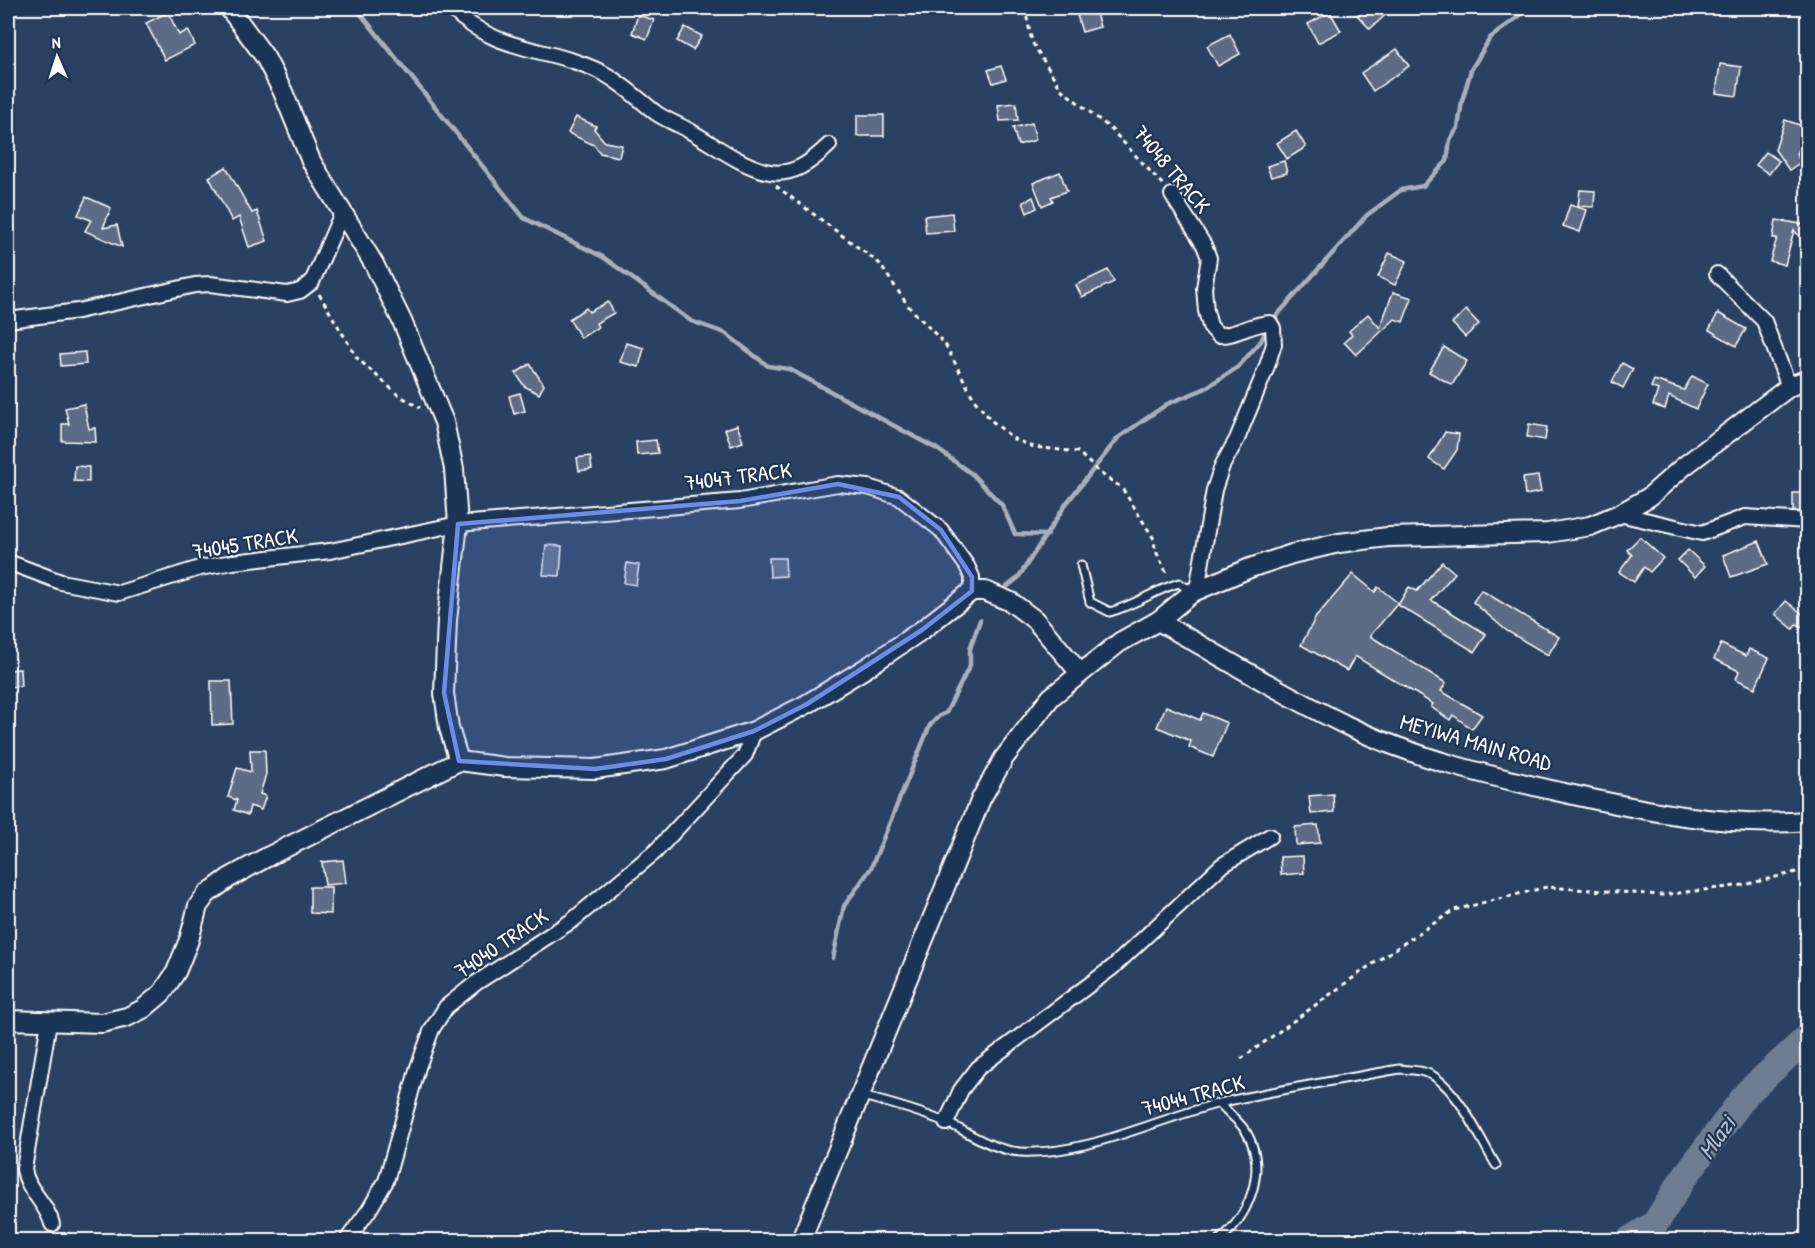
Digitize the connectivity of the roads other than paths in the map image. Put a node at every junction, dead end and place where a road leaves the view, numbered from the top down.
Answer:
1 (229, 8) edge
2 (452, 8) edge
3 (829, 145) dead end
4 (1172, 195) road end
5 (342, 213) junction
6 (1717, 274) dead end
7 (8, 320) edge
8 (1808, 379) edge
9 (1789, 387) junction
10 (1619, 514) junction
11 (1808, 521) edge
12 (458, 524) junction
13 (8, 562) edge
14 (1081, 565) dead end
15 (978, 591) junction
16 (1195, 591) junction
17 (1158, 621) junction
18 (1080, 673) junction
19 (754, 731) junction
20 (459, 761) junction
21 (1808, 821) edge
22 (1270, 836) dead end
23 (8, 1020) edge
24 (49, 1022) junction
25 (861, 1096) junction
26 (1219, 1103) junction
27 (946, 1123) junction
28 (1496, 1165) dead end
29 (52, 1224) dead end
30 (347, 1240) edge
31 (801, 1240) edge
32 (1219, 1240) edge

1 - 5 street
2 - 3 street
4 - 16 street, 74048 TRACK
5 - 7 street
5 - 12 street
6 - 9 street
8 - 9 street
9 - 10 street
10 - 11 street
10 - 16 street
12 - 13 street, 74045 TRACK
12 - 15 street, 74047 TRACK
12 - 20 street
14 - 16 lane
15 - 18 street
15 - 19 street
16 - 17 street
17 - 18 street
17 - 21 street, MEYIWA MAIN ROAD
18 - 25 street
19 - 20 street
19 - 30 street, 74040 TRACK
20 - 24 street
22 - 27 street
23 - 24 street
24 - 29 street
25 - 27 lane, 74044 TRACK
25 - 31 street
26 - 27 lane, 74044 TRACK
26 - 28 lane, 74044 TRACK
26 - 32 lane

